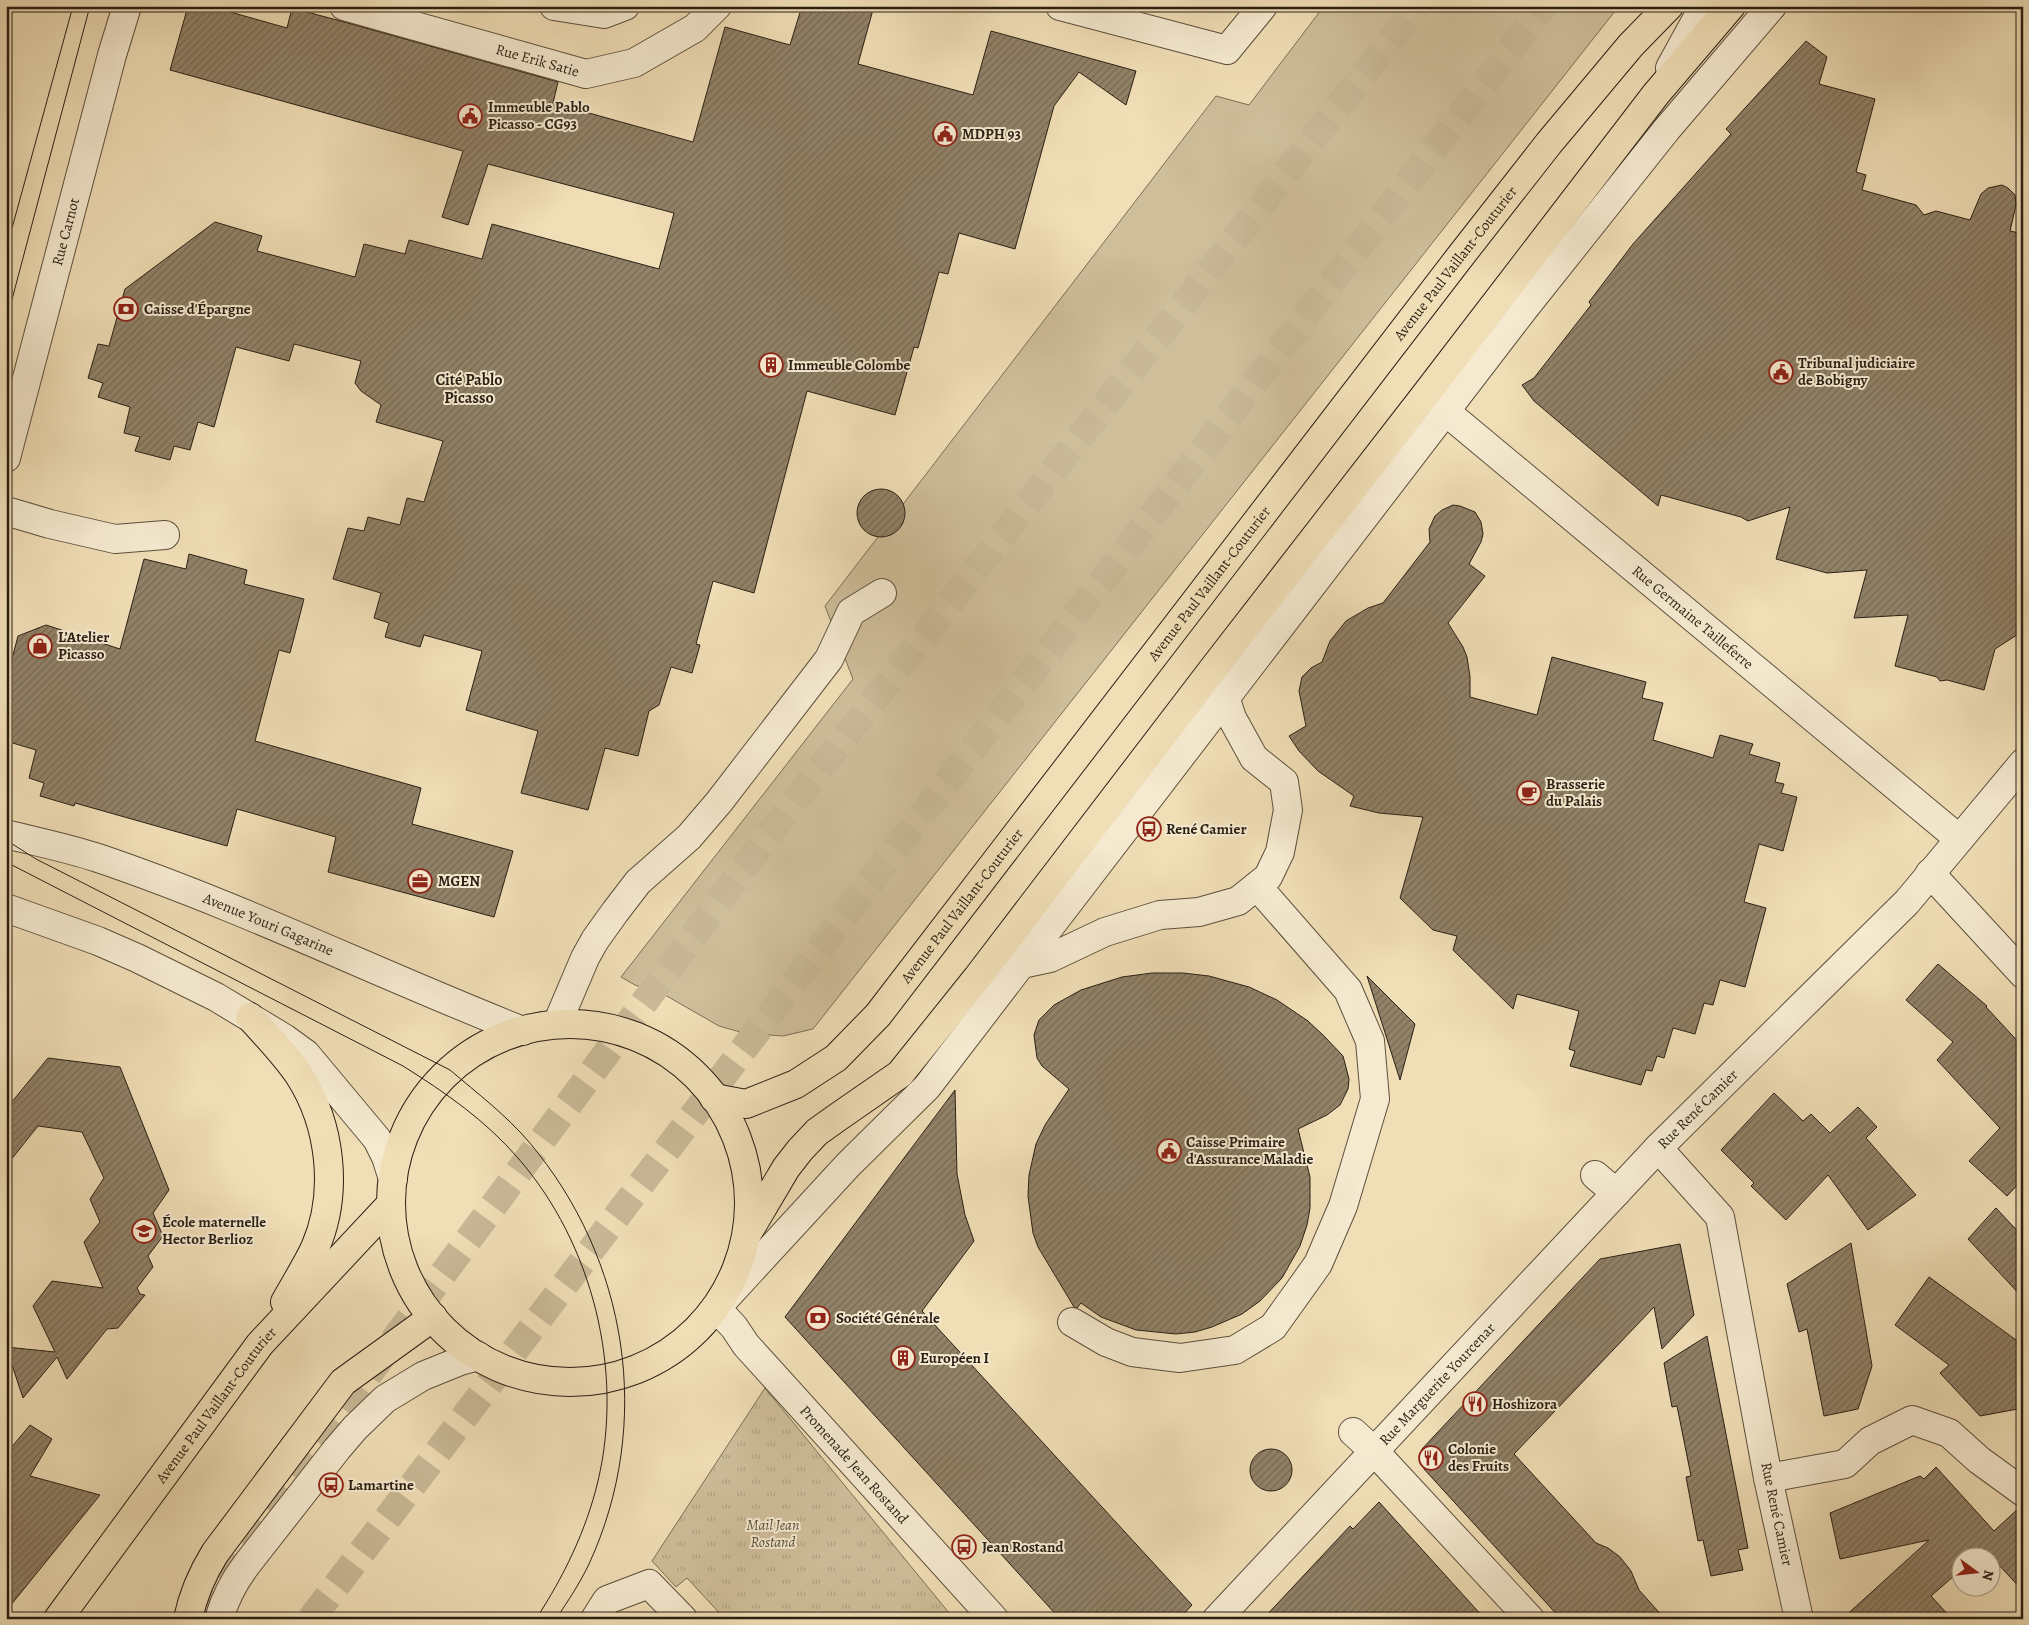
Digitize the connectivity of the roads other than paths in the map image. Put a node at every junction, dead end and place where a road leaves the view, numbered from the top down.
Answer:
1 (344, 6) edge
2 (554, 6) edge
3 (626, 6) edge
4 (717, 6) edge
5 (1060, 6) edge
6 (1262, 6) edge
7 (1668, 6) edge
8 (1704, 6) edge
9 (1731, 6) edge
10 (1772, 6) edge
11 (128, 11) edge
12 (1656, 94) junction
13 (1436, 403) junction
14 (6, 458) edge
15 (6, 511) edge
16 (165, 536) dead end
17 (882, 593) dead end
18 (1216, 665) junction
19 (1225, 699) junction
20 (2023, 763) edge
21 (6, 834) edge
22 (1958, 838) junction
23 (1930, 873) junction
24 (1257, 886) junction
25 (6, 908) edge
26 (1024, 962) junction
27 (2023, 974) edge
28 (977, 978) junction
29 (250, 1017) junction
30 (557, 1024) junction
31 (523, 1030) junction
32 (714, 1098) junction
33 (1658, 1148) junction
34 (1595, 1175) dead end
35 (392, 1191) junction
36 (1616, 1193) junction
37 (747, 1234) junction
38 (718, 1306) junction
39 (432, 1317) junction
40 (1072, 1322) dead end
41 (260, 1344) junction
42 (478, 1356) junction
43 (1353, 1432) dead end
44 (1374, 1451) junction
45 (1768, 1478) junction
46 (2023, 1492) edge
47 (58, 1619) edge
48 (188, 1619) edge
49 (219, 1619) edge
50 (595, 1619) edge
51 (683, 1619) edge
52 (994, 1619) edge
53 (1217, 1619) edge
54 (1530, 1619) edge
55 (1799, 1619) edge

1 - 4 street, Rue Erik Satie
2 - 3 street
5 - 6 street
7 - 32 main road, Avenue Paul Vaillant-Couturier
8 - 12 street
9 - 12 main road
10 - 13 street
11 - 14 street, Rue Carnot
12 - 13 main road
13 - 18 main road
13 - 19 street
13 - 22 street, Rue Germaine Tailleferre
15 - 16 street
17 - 30 street
18 - 19 street
18 - 28 main road
19 - 24 street
19 - 26 street
20 - 22 street, Rue René Camier
21 - 31 street, Avenue Youri Gagarine
22 - 23 street, Rue René Camier
23 - 27 street
23 - 33 street, Rue René Camier
24 - 26 street
24 - 40 street
25 - 29 street
26 - 28 street
26 - 38 street
28 - 37 main road
29 - 35 street
29 - 41 main road
30 - 31 main road
30 - 32 main road
31 - 35 main road
32 - 37 main road
33 - 36 street, Rue Marguerite Yourcenar
33 - 45 street, Rue René Camier
34 - 36 street
35 - 39 main road
35 - 41 main road, Avenue Paul Vaillant-Couturier
36 - 44 street, Rue Marguerite Yourcenar
37 - 38 main road
38 - 42 main road
38 - 52 street, Promenade Jean Rostand
39 - 42 main road
39 - 48 main road
41 - 47 main road, Avenue Paul Vaillant-Couturier
42 - 49 street
43 - 44 street
44 - 53 street, Rue Marguerite Yourcenar
44 - 54 street
45 - 46 street
45 - 55 street, Rue René Camier
50 - 51 street

